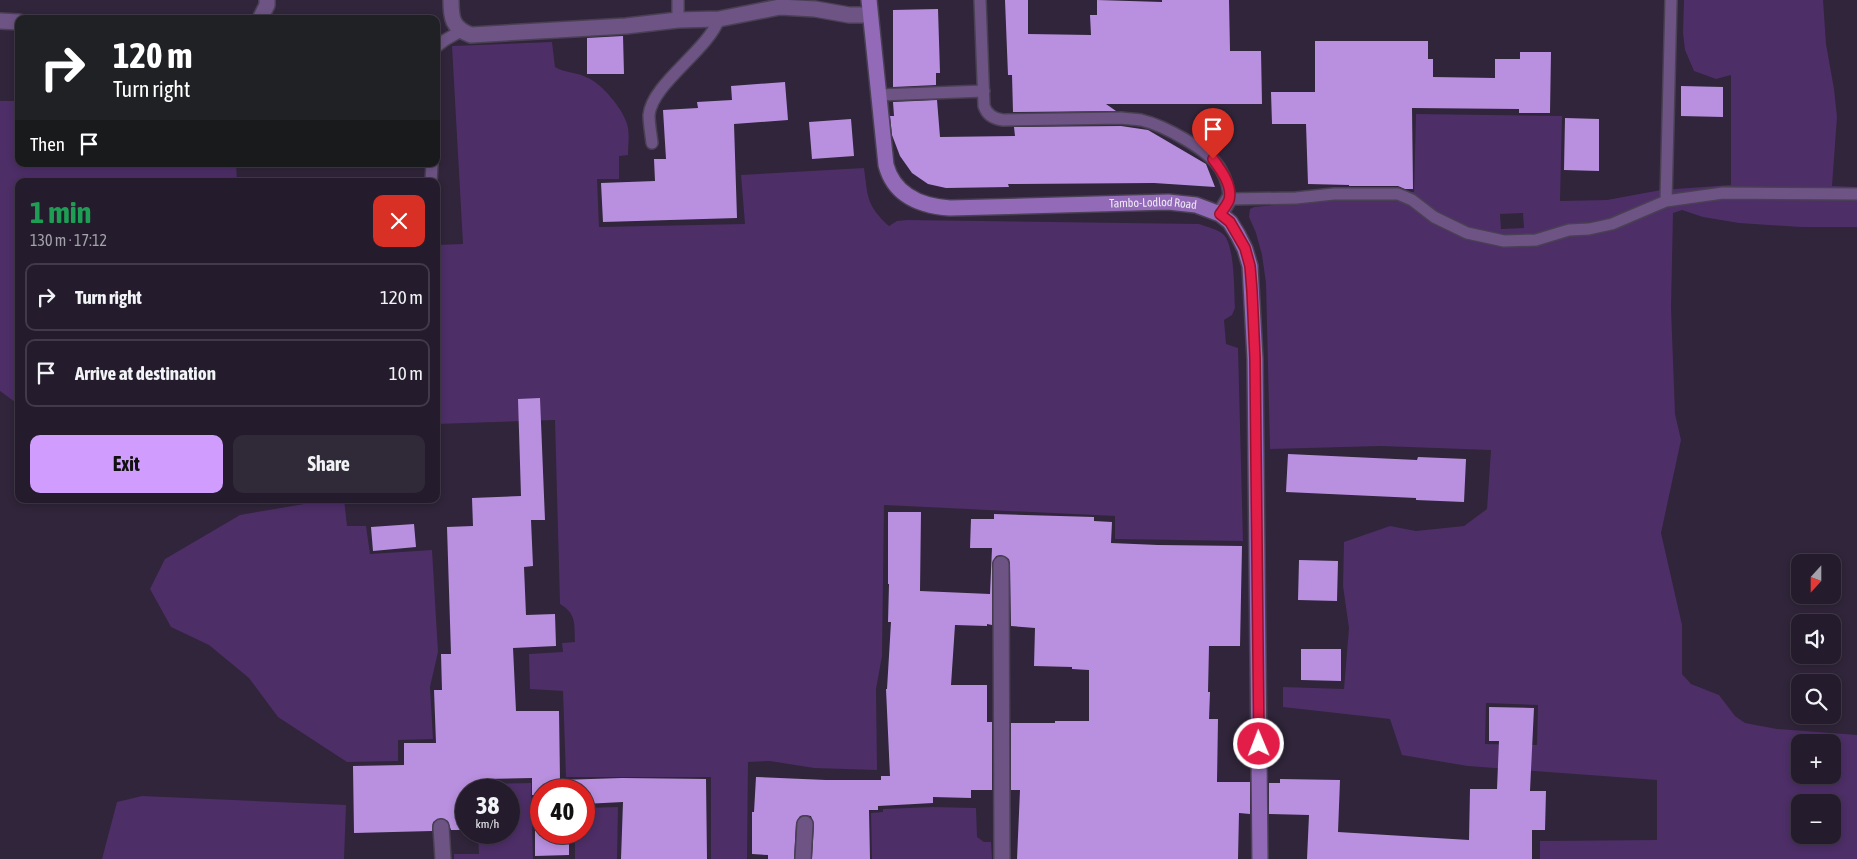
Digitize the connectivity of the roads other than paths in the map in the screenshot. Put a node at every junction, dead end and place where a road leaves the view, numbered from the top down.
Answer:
1 (267, 0) edge
2 (450, 0) edge
3 (678, 0) edge
4 (980, 0) edge
5 (1671, 0) edge
6 (870, 8) edge
7 (262, 15) edge
8 (719, 19) junction
9 (678, 20) junction
10 (0, 21) edge
11 (15, 22) edge
12 (461, 31) junction
13 (440, 44) edge
14 (984, 91) junction
15 (878, 95) junction
16 (652, 142) dead end
17 (1857, 194) edge
18 (1229, 199) junction
19 (1666, 200) junction
20 (1220, 214) junction
21 (1001, 564) dead end
22 (805, 824) dead end
23 (441, 827) dead end
24 (443, 859) edge
25 (804, 859) edge
26 (1002, 859) edge
27 (1260, 859) edge

1 - 7 street
2 - 12 street
3 - 9 lane
4 - 14 lane
5 - 19 lane
6 - 8 street
6 - 15 street, Tambo-Lodlod Road
8 - 9 street
8 - 16 lane
9 - 12 street
10 - 11 street
12 - 13 lane
14 - 15 lane
14 - 18 lane
15 - 20 street, Tambo-Lodlod Road
17 - 19 lane
18 - 19 lane
18 - 20 street
20 - 27 street, Tambo-Lodlod Road
21 - 26 street
22 - 25 street
23 - 24 street

